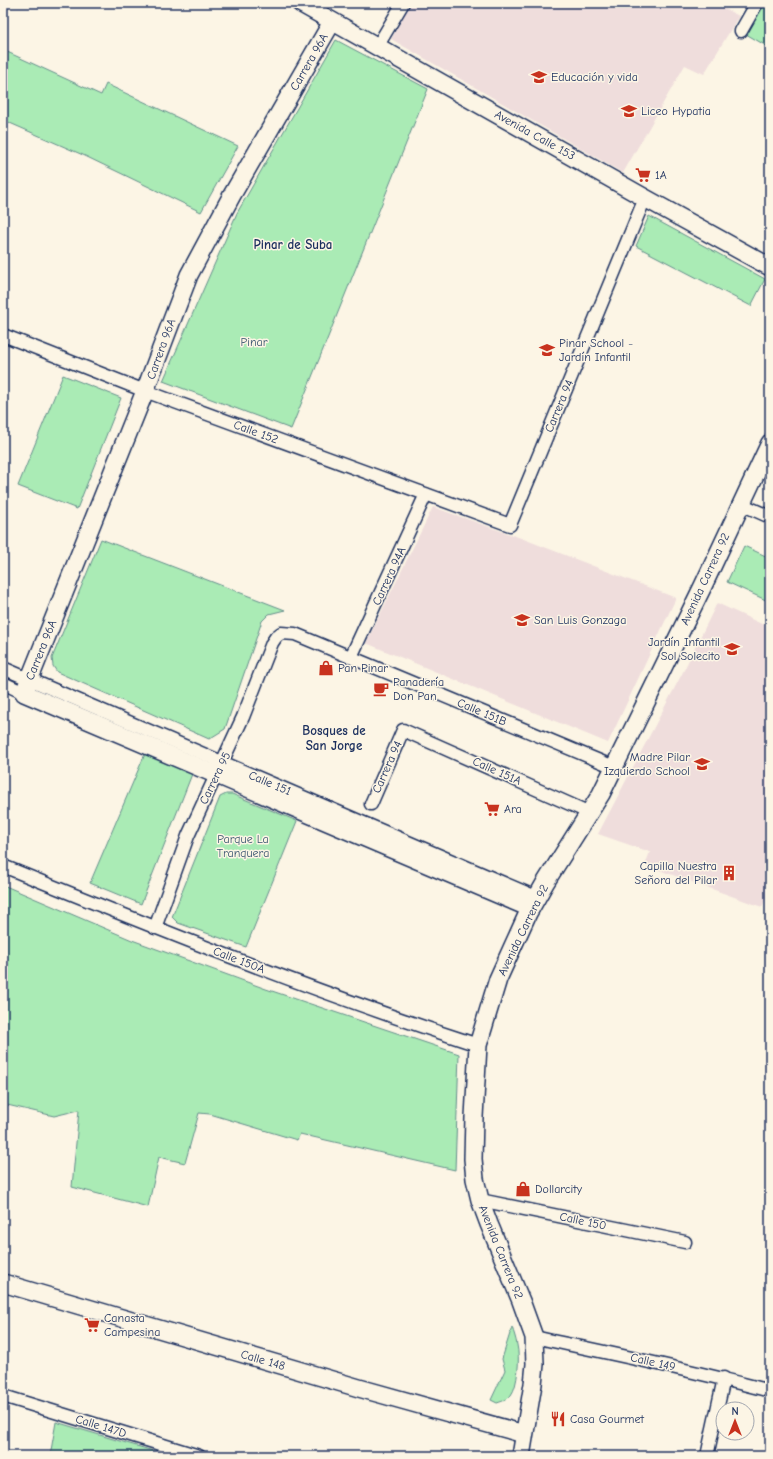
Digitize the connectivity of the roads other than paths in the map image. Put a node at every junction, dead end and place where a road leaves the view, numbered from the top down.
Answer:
1 (300, 3) edge
2 (403, 3) edge
3 (757, 3) edge
4 (332, 22) junction
5 (741, 31) dead end
6 (377, 47) junction
7 (645, 198) junction
8 (770, 267) edge
9 (3, 335) edge
10 (145, 391) junction
11 (770, 443) edge
12 (426, 494) junction
13 (741, 504) junction
14 (770, 517) edge
15 (510, 525) joint
16 (281, 633) joint
17 (351, 657) junction
18 (3, 668) edge
19 (3, 684) edge
20 (27, 686) junction
21 (403, 730) joint
22 (614, 767) junction
23 (219, 769) junction
24 (371, 804) dead end
25 (590, 813) junction
26 (3, 866) edge
27 (533, 903) junction
28 (155, 928) junction
29 (478, 1045) junction
30 (480, 1200) junction
31 (685, 1242) dead end
32 (3, 1283) edge
33 (534, 1337) junction
34 (724, 1378) junction
35 (770, 1391) edge
36 (3, 1396) edge
37 (524, 1434) junction
38 (199, 1456) edge
39 (521, 1456) edge
40 (707, 1456) edge

1 - 4 street, Avenida Calle 153
2 - 6 street
3 - 5 street
4 - 6 street, Avenida Calle 153
4 - 10 street, Carrera 96A
6 - 7 street, Avenida Calle 153
7 - 8 street, Avenida Calle 153
7 - 15 street, Carrera 94
9 - 10 street, Calle 152
10 - 12 street, Calle 152
10 - 20 street, Carrera 96A
11 - 13 street, Avenida Carrera 92
12 - 15 street, Calle 152
12 - 17 street, Carrera 94A
13 - 14 street
13 - 22 street, Avenida Carrera 92
16 - 17 street, Calle 151B
16 - 23 street, Carrera 95
17 - 22 street, Calle 151B
18 - 20 street, Calle 151
19 - 20 street, Calle 151
20 - 23 street, Calle 151
21 - 24 street, Carrera 94
21 - 25 street, Calle 151A
22 - 25 street, Avenida Carrera 92
23 - 27 street, Calle 151
23 - 28 street, Carrera 95
25 - 27 street, Avenida Carrera 92
26 - 28 street, Calle 150A
27 - 29 street, Avenida Carrera 92
28 - 29 street, Calle 150A
29 - 30 street, Avenida Carrera 92
30 - 31 street, Calle 150
30 - 33 street, Avenida Carrera 92
32 - 37 street, Calle 148
33 - 34 street, Calle 149
33 - 37 street, Avenida Carrera 92
34 - 35 street, Calle 149
34 - 40 street
36 - 38 street, Calle 147D
37 - 39 street, Avenida Carrera 92

